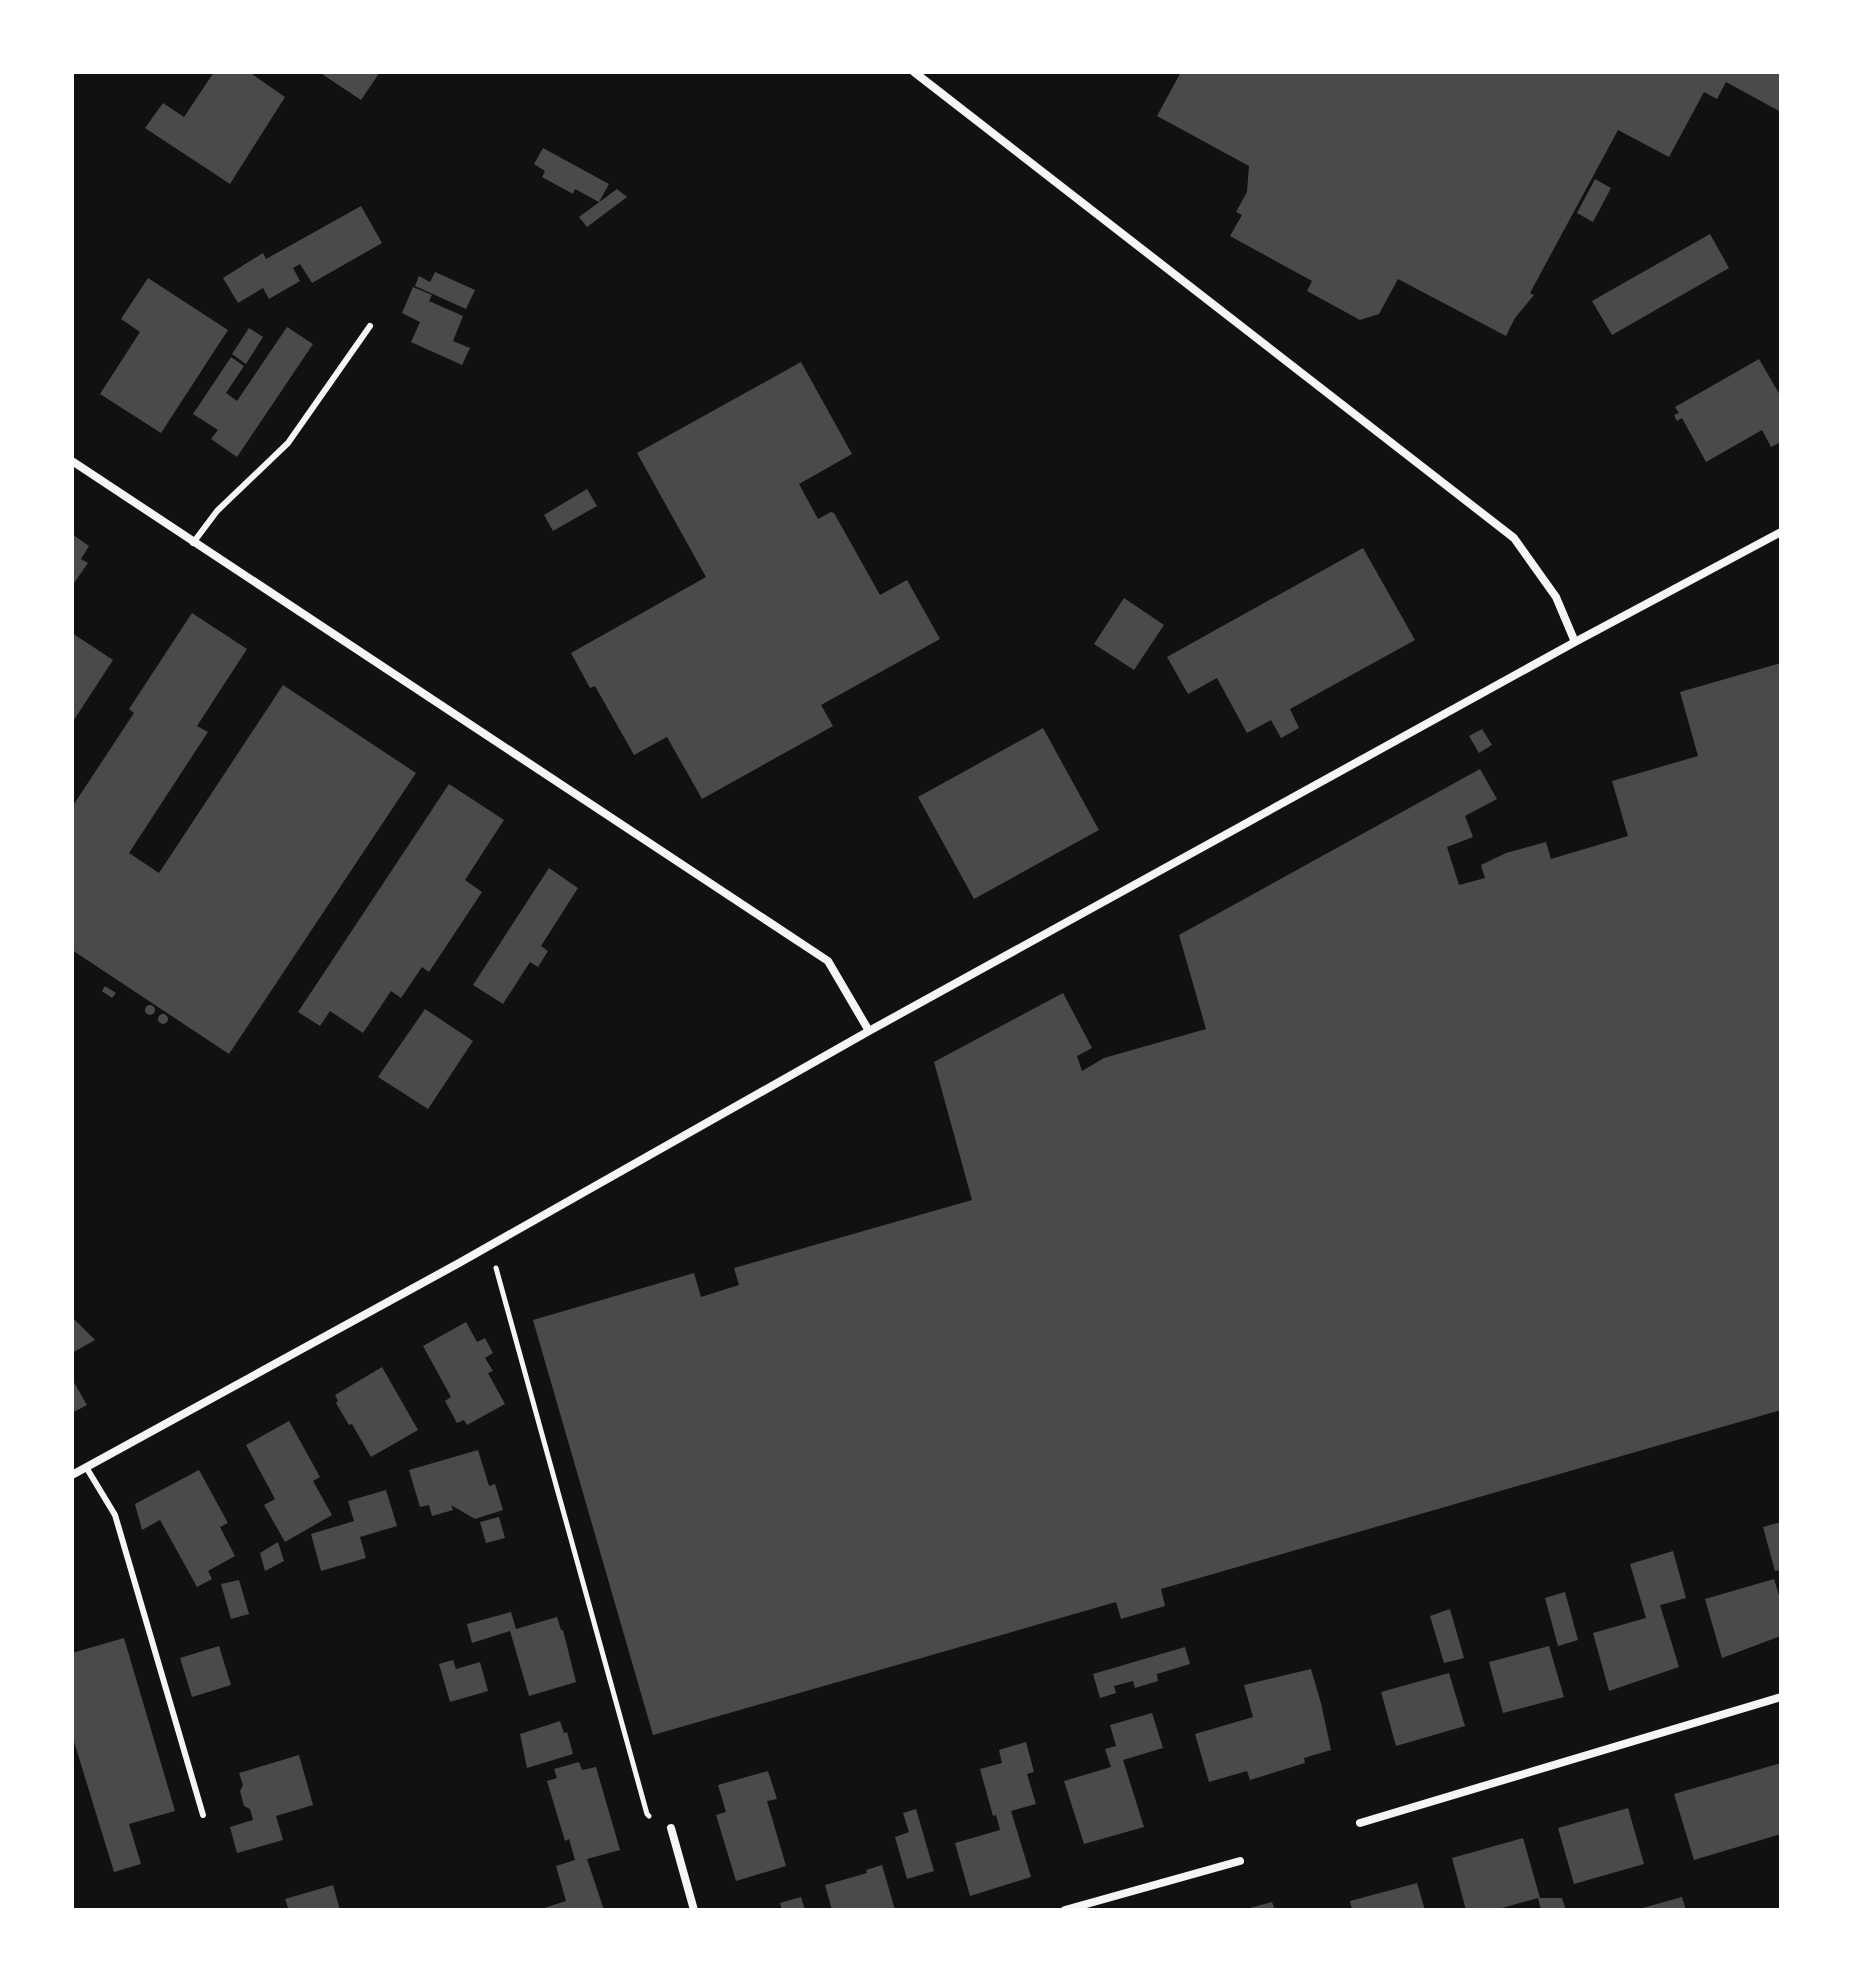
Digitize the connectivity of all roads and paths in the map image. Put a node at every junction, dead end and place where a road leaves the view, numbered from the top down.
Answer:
1 (914, 72) edge
2 (370, 326) dead end
3 (72, 461) edge
4 (1781, 532) edge
5 (193, 543) junction
6 (1575, 642) junction
7 (869, 1031) junction
8 (489, 1245) junction
9 (86, 1467) junction
10 (72, 1475) edge
11 (1781, 1697) edge
12 (203, 1815) dead end
13 (1360, 1823) dead end
14 (671, 1828) joint
15 (1240, 1861) dead end
16 (694, 1910) edge
17 (1065, 1910) edge

1 - 6 street
2 - 5 lane
3 - 5 street
4 - 6 street
5 - 7 street
6 - 7 street
7 - 8 street
8 - 9 street
8 - 14 path
9 - 10 street
9 - 12 lane
11 - 13 street
14 - 16 street
15 - 17 street

